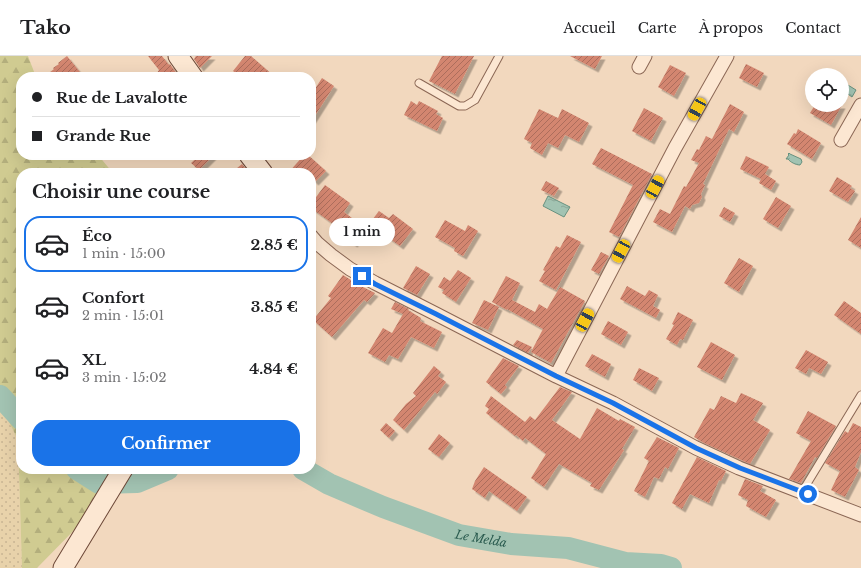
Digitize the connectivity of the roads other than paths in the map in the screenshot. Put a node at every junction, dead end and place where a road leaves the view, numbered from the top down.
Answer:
1 (499, 56) edge
2 (727, 56) edge
3 (419, 83) dead end
4 (861, 105) edge
5 (841, 140) dead end
6 (253, 160) edge
7 (259, 168) edge
8 (316, 242) edge
9 (556, 376) junction
10 (861, 394) edge
11 (120, 474) edge
12 (802, 492) junction
13 (861, 515) edge
14 (64, 568) edge

1 - 3 lane
2 - 9 street
4 - 5 street
6 - 7 street
8 - 9 street
9 - 12 street
10 - 12 lane
11 - 14 street
12 - 13 street

